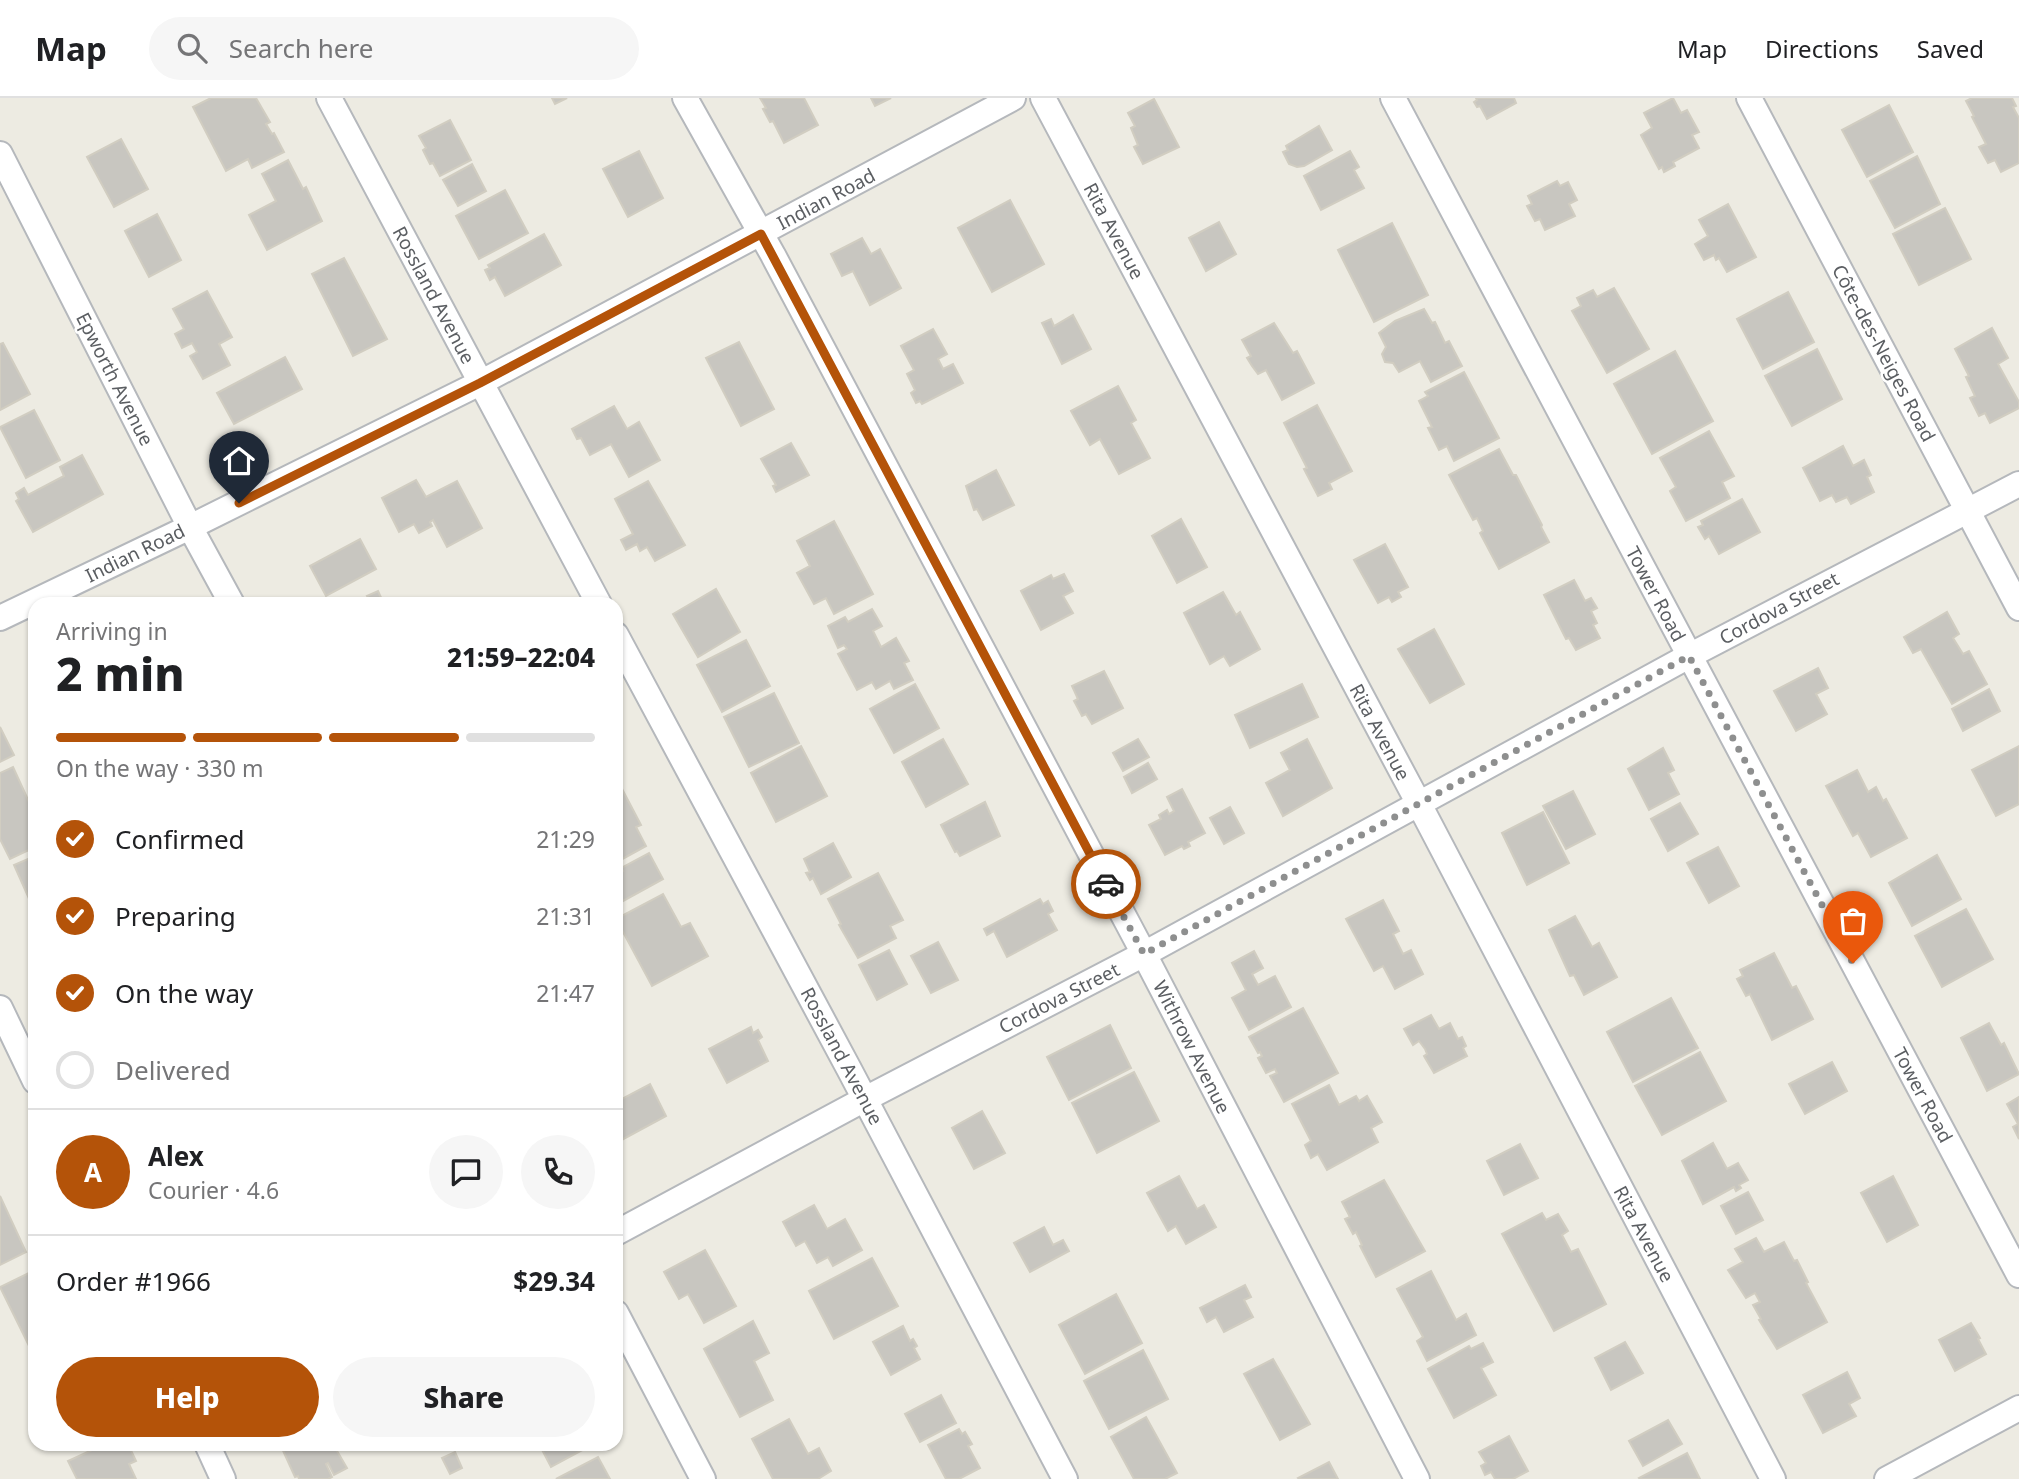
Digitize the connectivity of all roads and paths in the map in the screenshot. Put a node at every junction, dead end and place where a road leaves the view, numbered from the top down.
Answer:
1 (329, 98) edge
2 (685, 98) edge
3 (1013, 98) edge
4 (1043, 98) edge
5 (1393, 98) edge
6 (1749, 98) edge
7 (0, 154) edge
8 (761, 234) junction
9 (480, 383) junction
10 (2019, 484) edge
11 (1967, 510) junction
12 (190, 527) junction
13 (44, 597) edge
14 (228, 597) edge
15 (595, 597) edge
16 (28, 605) edge
17 (2019, 608) edge
18 (0, 618) edge
19 (623, 648) edge
20 (1689, 656) junction
21 (1419, 804) junction
22 (1144, 954) junction
23 (0, 1008) edge
24 (28, 1066) edge
25 (865, 1099) junction
26 (623, 1229) edge
27 (2019, 1275) edge
28 (623, 1326) edge
29 (2019, 1408) edge
30 (210, 1451) edge
31 (223, 1479) edge
32 (703, 1479) edge
33 (1065, 1479) edge
34 (1417, 1479) edge
35 (1773, 1479) edge
36 (1887, 1479) edge

1 - 9 street, Rossland Avenue
2 - 8 street, Withrow Avenue
3 - 8 street, Indian Road
4 - 21 street, Rita Avenue
5 - 20 street, Tower Road
6 - 11 street, Côte-des-Neiges Road
7 - 12 street, Epworth Avenue
8 - 9 street, Indian Road
8 - 22 street, Withrow Avenue
9 - 12 street, Indian Road
9 - 15 street, Rossland Avenue
10 - 11 street, Cordova Street
11 - 17 street, Côte-des-Neiges Road
11 - 20 street, Cordova Street
12 - 13 street, Indian Road
12 - 14 street, Epworth Avenue
16 - 18 street, Indian Road
19 - 25 street, Rossland Avenue
20 - 21 street, Cordova Street
20 - 27 street, Tower Road
21 - 22 street, Cordova Street
21 - 35 street, Rita Avenue
22 - 25 street, Cordova Street
22 - 34 street, Withrow Avenue
23 - 24 street
25 - 26 street, Cordova Street
25 - 33 street, Rossland Avenue
28 - 32 street
29 - 36 street
30 - 31 street

